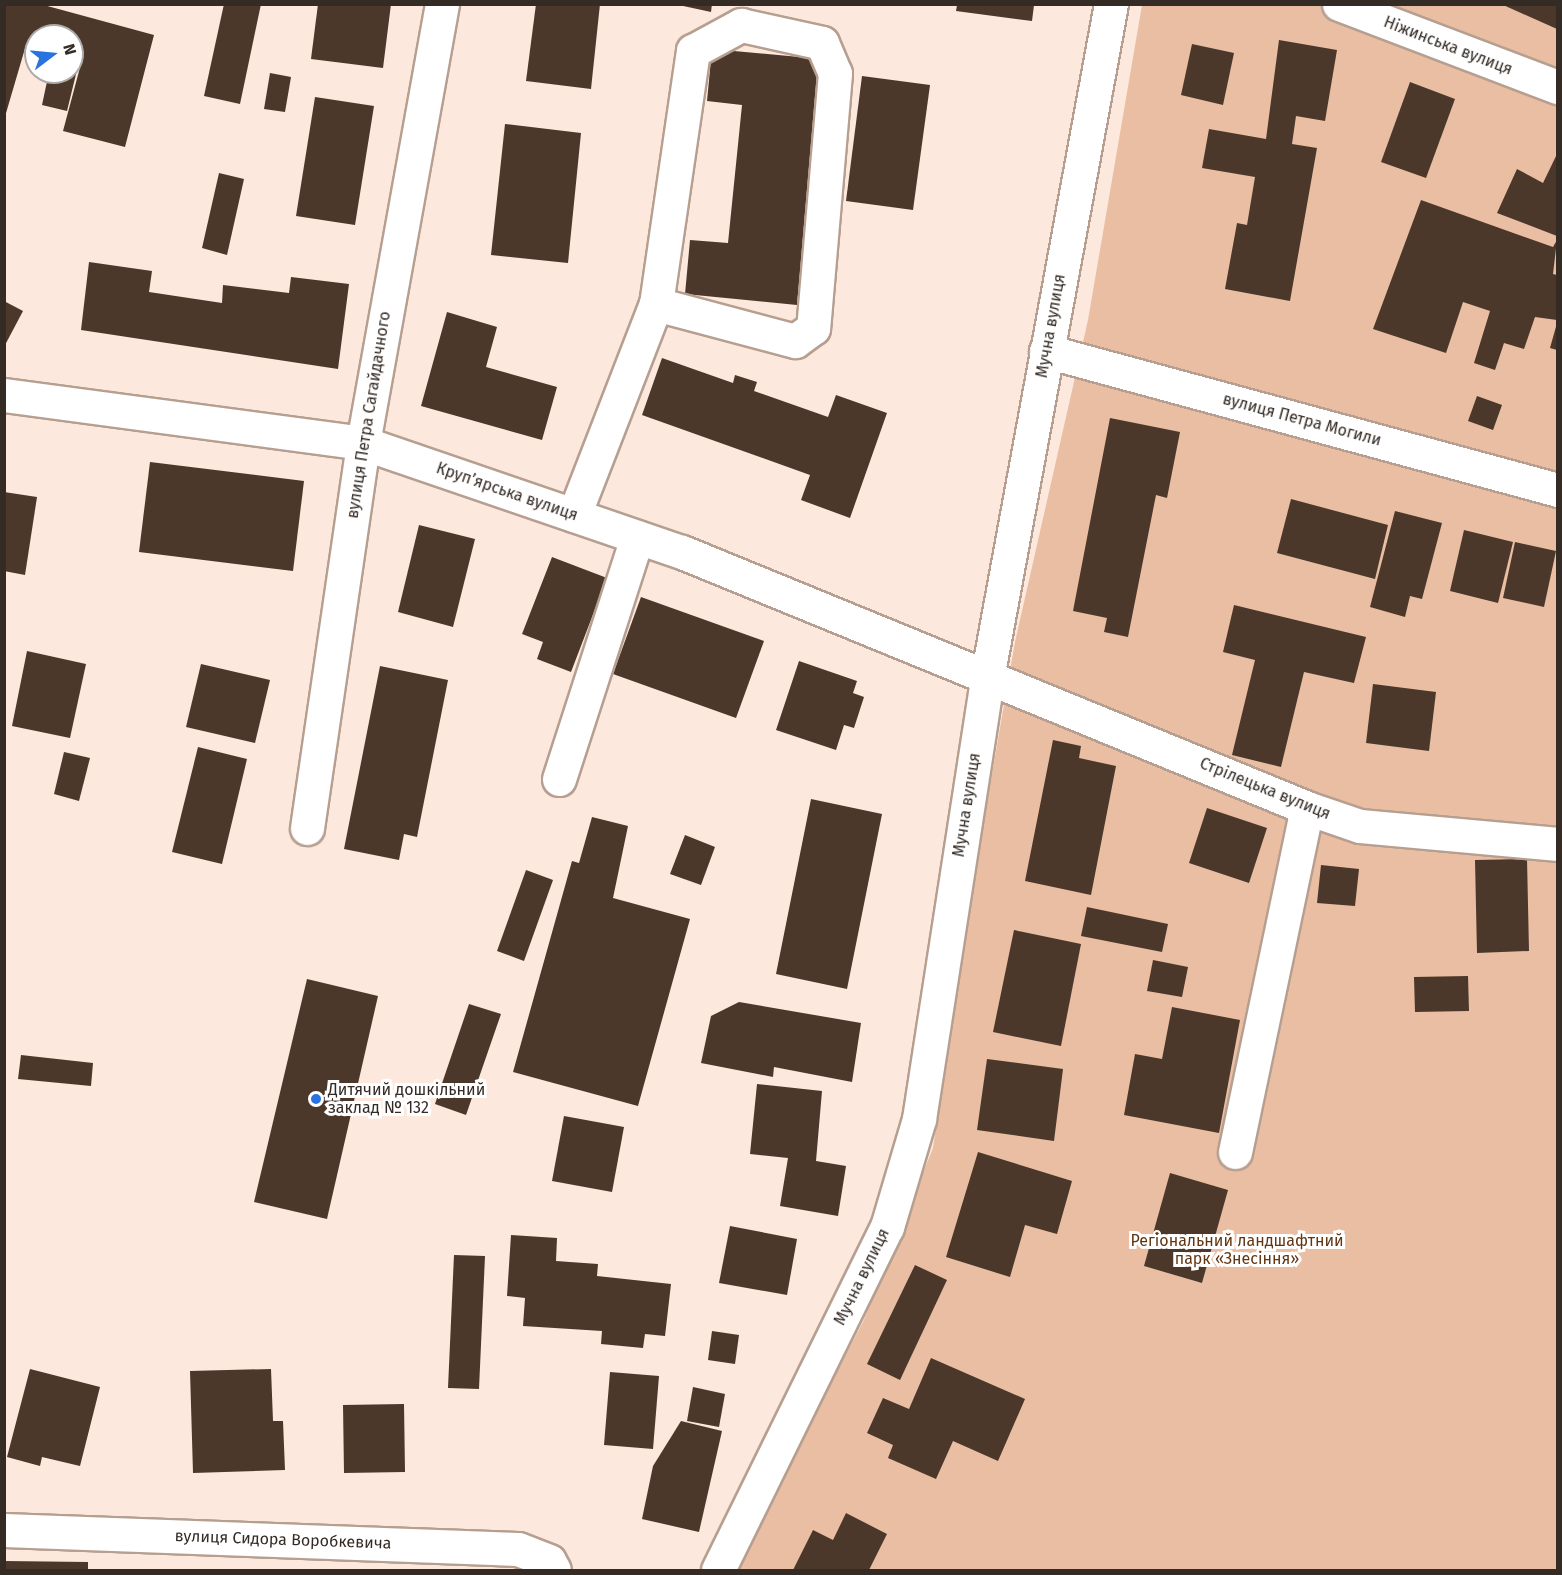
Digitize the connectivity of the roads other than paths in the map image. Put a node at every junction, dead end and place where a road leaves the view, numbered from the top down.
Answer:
1 (442, 4) edge
2 (1111, 4) edge
3 (1339, 4) edge
4 (1557, 87) edge
5 (656, 304) junction
6 (1046, 351) junction
7 (4, 395) edge
8 (363, 443) junction
9 (1557, 490) edge
10 (574, 515) junction
11 (637, 537) junction
12 (987, 678) junction
13 (559, 779) dead end
14 (1307, 808) junction
15 (307, 828) dead end
16 (1557, 844) edge
17 (1235, 1152) dead end
18 (4, 1530) edge
19 (554, 1570) edge
20 (718, 1570) edge

1 - 8 street, вулиця Петра Сагайдачного
2 - 6 street, Мучна вулиця
3 - 4 street, Ніжинська вулиця
5 - 5 street
5 - 10 street
6 - 9 street, вулиця Петра Могили
6 - 12 street, Мучна вулиця
7 - 8 street, Крупʼярська вулиця
8 - 10 street, Крупʼярська вулиця
8 - 15 street, вулиця Петра Сагайдачного
10 - 11 street, Крупʼярська вулиця
11 - 12 street, Крупʼярська вулиця
11 - 13 street
12 - 14 street, Стрілецька вулиця
12 - 20 street, Мучна вулиця
14 - 16 street, Стрілецька вулиця
14 - 17 street
18 - 19 street, вулиця Сидора Воробкевича

